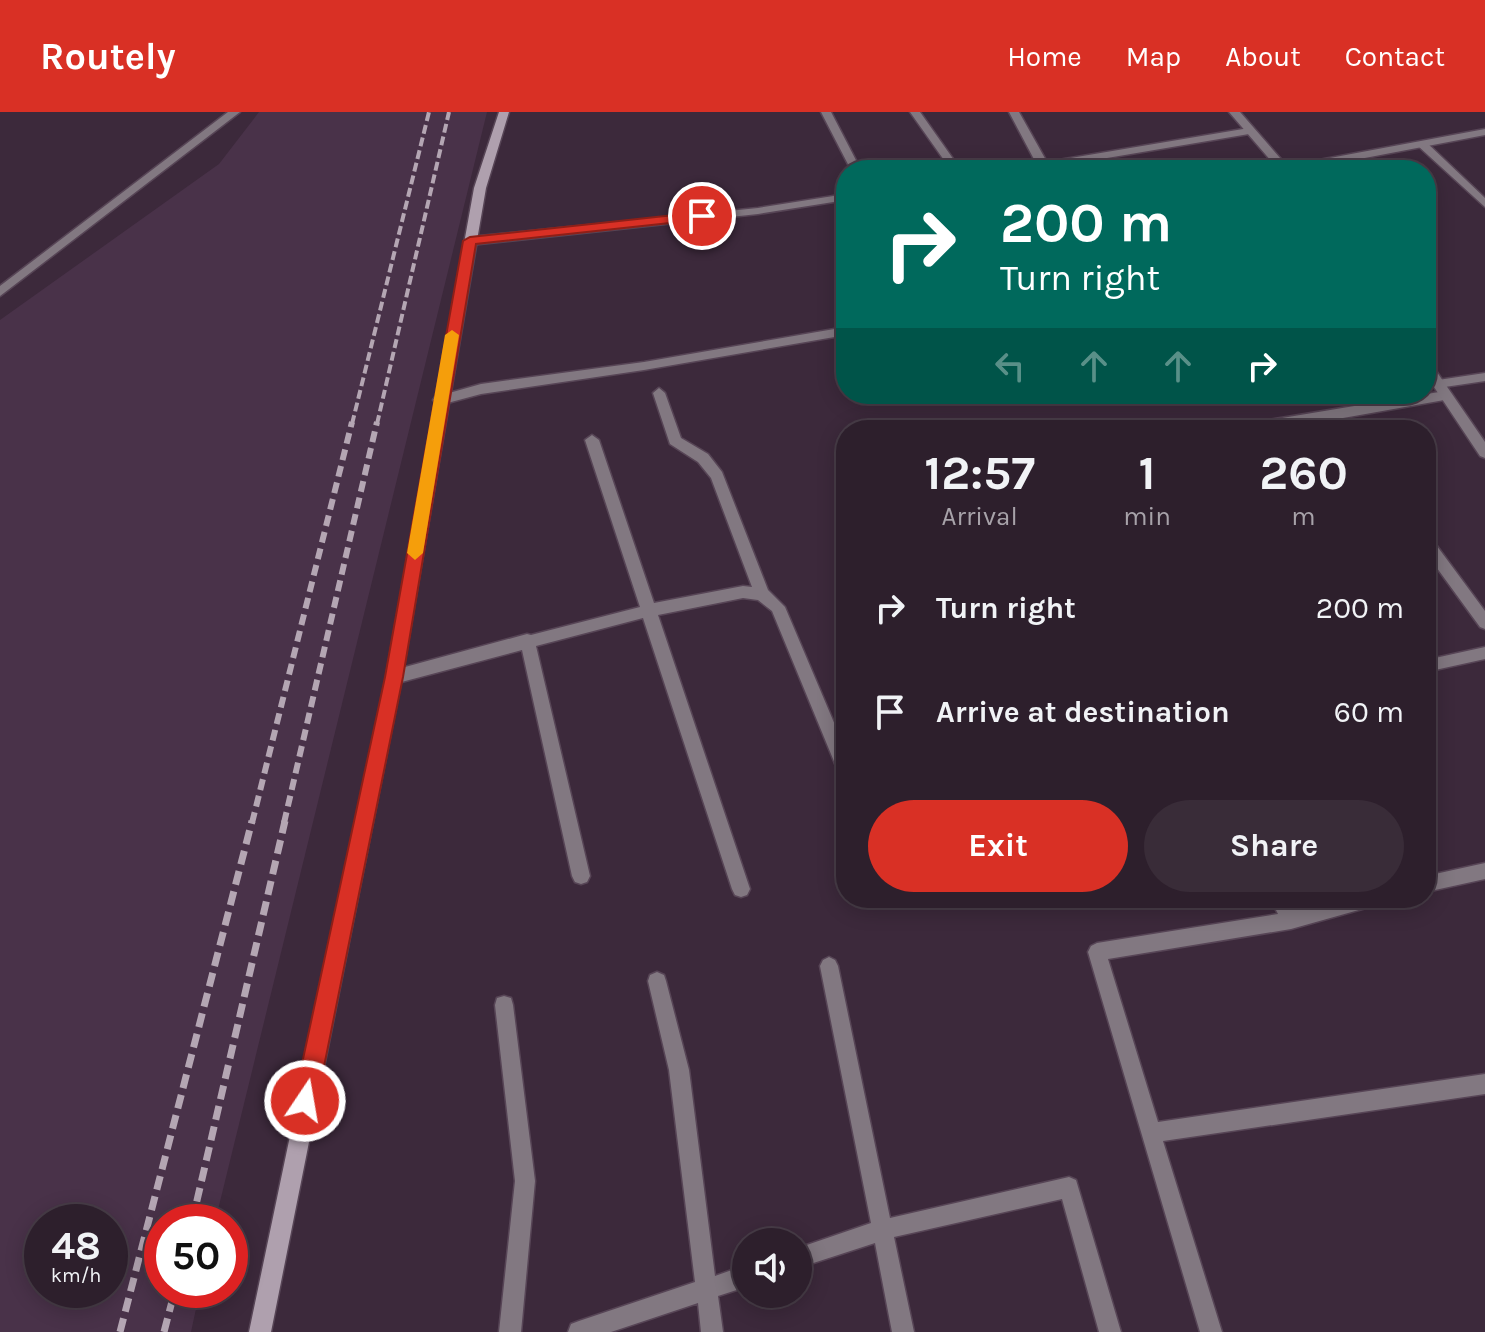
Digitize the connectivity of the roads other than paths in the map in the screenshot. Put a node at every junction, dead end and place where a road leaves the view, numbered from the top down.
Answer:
1 (235, 112) edge
2 (504, 112) edge
3 (826, 112) edge
4 (915, 112) edge
5 (1014, 112) edge
6 (1234, 112) edge
7 (1249, 131) junction
8 (1485, 132) edge
9 (1422, 144) junction
10 (851, 160) edge
11 (949, 160) edge
12 (1041, 160) edge
13 (1072, 160) edge
14 (1275, 160) edge
15 (1337, 160) edge
16 (836, 199) edge
17 (1485, 204) edge
18 (470, 241) junction
19 (0, 292) edge
20 (836, 333) edge
21 (1485, 377) edge
22 (1436, 381) edge
23 (1442, 390) junction
24 (1436, 391) edge
25 (659, 393) dead end
26 (440, 400) junction
27 (1378, 404) edge
28 (1333, 414) junction
29 (1298, 420) edge
30 (1338, 420) edge
31 (592, 440) dead end
32 (1485, 453) edge
33 (1436, 556) edge
34 (762, 594) junction
35 (649, 610) junction
36 (1485, 623) edge
37 (527, 640) junction
38 (1485, 653) edge
39 (1436, 664) edge
40 (394, 677) junction
41 (836, 747) edge
42 (1485, 871) edge
43 (581, 876) dead end
44 (1436, 882) edge
45 (741, 889) dead end
46 (1284, 908) edge
47 (1336, 908) edge
48 (1291, 920) junction
49 (829, 966) dead end
50 (657, 981) dead end
51 (504, 1005) dead end
52 (1485, 1084) edge
53 (1154, 1132) junction
54 (881, 1230) junction
55 (812, 1253) edge
56 (732, 1281) edge
57 (706, 1289) junction
58 (260, 1332) edge
59 (510, 1332) edge
60 (579, 1332) edge
61 (712, 1332) edge
62 (903, 1332) edge
63 (1110, 1332) edge
64 (1211, 1332) edge

1 - 19 street
2 - 18 main road
3 - 10 street
4 - 11 street
5 - 12 street
6 - 7 street
7 - 13 street
7 - 14 street
8 - 9 street
9 - 15 street
9 - 17 street
16 - 18 street
18 - 26 main road
20 - 26 street
21 - 23 street
22 - 23 street
23 - 24 street
23 - 32 street
25 - 34 street
26 - 40 main road
27 - 28 street
28 - 29 street
28 - 30 street
31 - 35 street
33 - 36 street
34 - 35 street
34 - 41 street
35 - 37 street
35 - 45 street
37 - 40 street
37 - 43 street
38 - 39 street
40 - 58 main road
42 - 44 street
46 - 48 street
47 - 48 street
48 - 53 street
49 - 54 street
50 - 57 street
51 - 59 street
52 - 53 street
53 - 64 street
54 - 55 street
54 - 62 street
54 - 63 street
56 - 57 street
57 - 60 street
57 - 61 street

